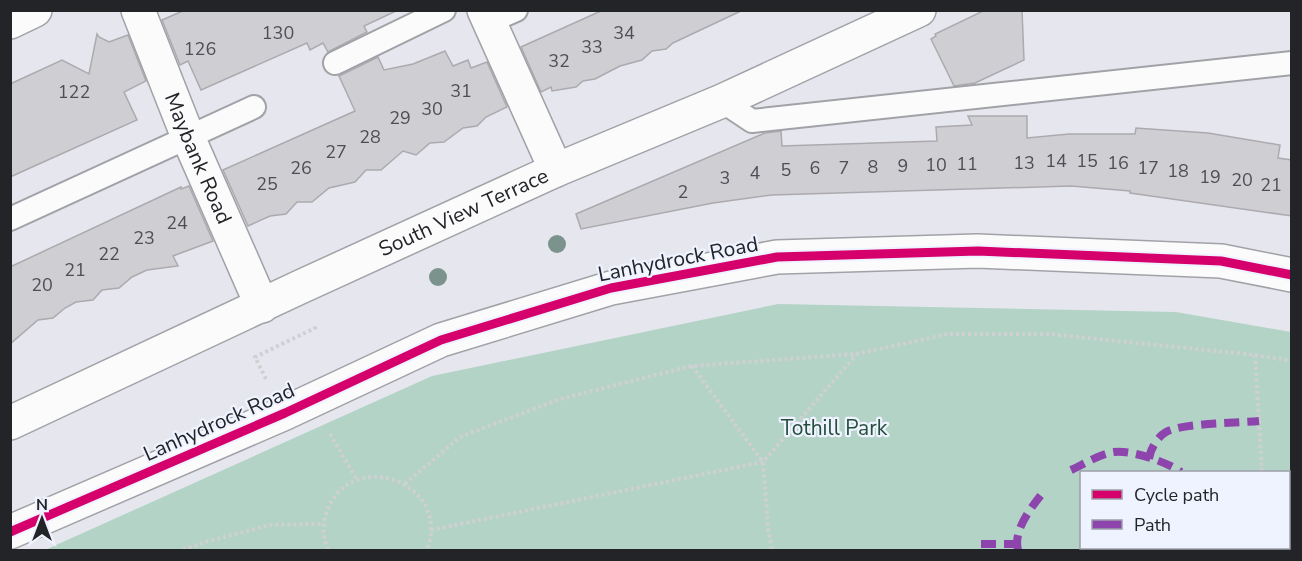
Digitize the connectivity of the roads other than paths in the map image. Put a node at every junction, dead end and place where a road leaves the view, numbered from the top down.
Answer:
1 (35, 10) edge
2 (138, 10) edge
3 (444, 10) edge
4 (919, 10) edge
5 (496, 14) edge
6 (10, 21) edge
7 (334, 63) dead end
8 (1292, 63) edge
9 (722, 101) junction
10 (254, 107) dead end
11 (188, 137) junction
12 (556, 170) junction
13 (10, 219) edge
14 (1292, 275) edge
15 (262, 306) junction
16 (10, 423) edge
17 (10, 532) edge

1 - 6 street
2 - 11 street, Maybank Road
3 - 7 lane
4 - 9 street, South View Terrace
5 - 12 street
8 - 9 lane
9 - 12 street, South View Terrace
10 - 11 lane
11 - 13 lane
11 - 15 street, Maybank Road
12 - 15 street, South View Terrace
14 - 17 street, Lanhydrock Road
15 - 16 street, South View Terrace

